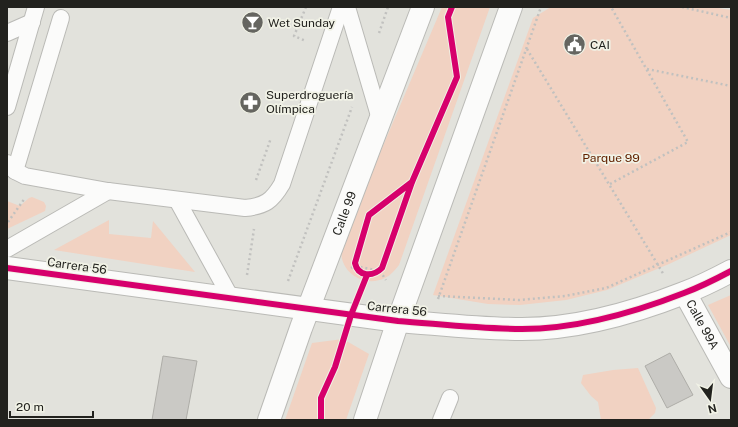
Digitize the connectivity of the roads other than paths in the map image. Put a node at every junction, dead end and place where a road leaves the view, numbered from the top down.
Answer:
1 (341, 7) edge
2 (347, 7) edge
3 (423, 7) edge
4 (511, 7) edge
5 (34, 14) edge
6 (62, 18) dead end
7 (7, 33) edge
8 (7, 107) edge
9 (380, 119) junction
10 (11, 167) edge
11 (108, 191) junction
12 (177, 200) junction
13 (7, 249) edge
14 (7, 268) edge
15 (731, 271) edge
16 (680, 294) junction
17 (231, 298) junction
18 (308, 310) junction
19 (398, 321) junction
20 (731, 377) edge
21 (450, 398) dead end
22 (269, 420) edge
23 (365, 420) edge
24 (441, 420) edge

1 - 12 lane
2 - 9 lane
3 - 9 street, Calle 99
4 - 19 street
5 - 7 lane
5 - 8 lane
6 - 10 lane
9 - 18 street, Calle 99
10 - 11 lane
11 - 12 lane
11 - 13 lane
12 - 17 lane
14 - 17 street, Carrera 56
15 - 16 street, Carrera 56
16 - 19 street, Carrera 56
16 - 20 street, Calle 99A
17 - 18 street, Carrera 56
18 - 19 street, Carrera 56
18 - 22 street, Calle 99
19 - 23 street
21 - 24 lane

